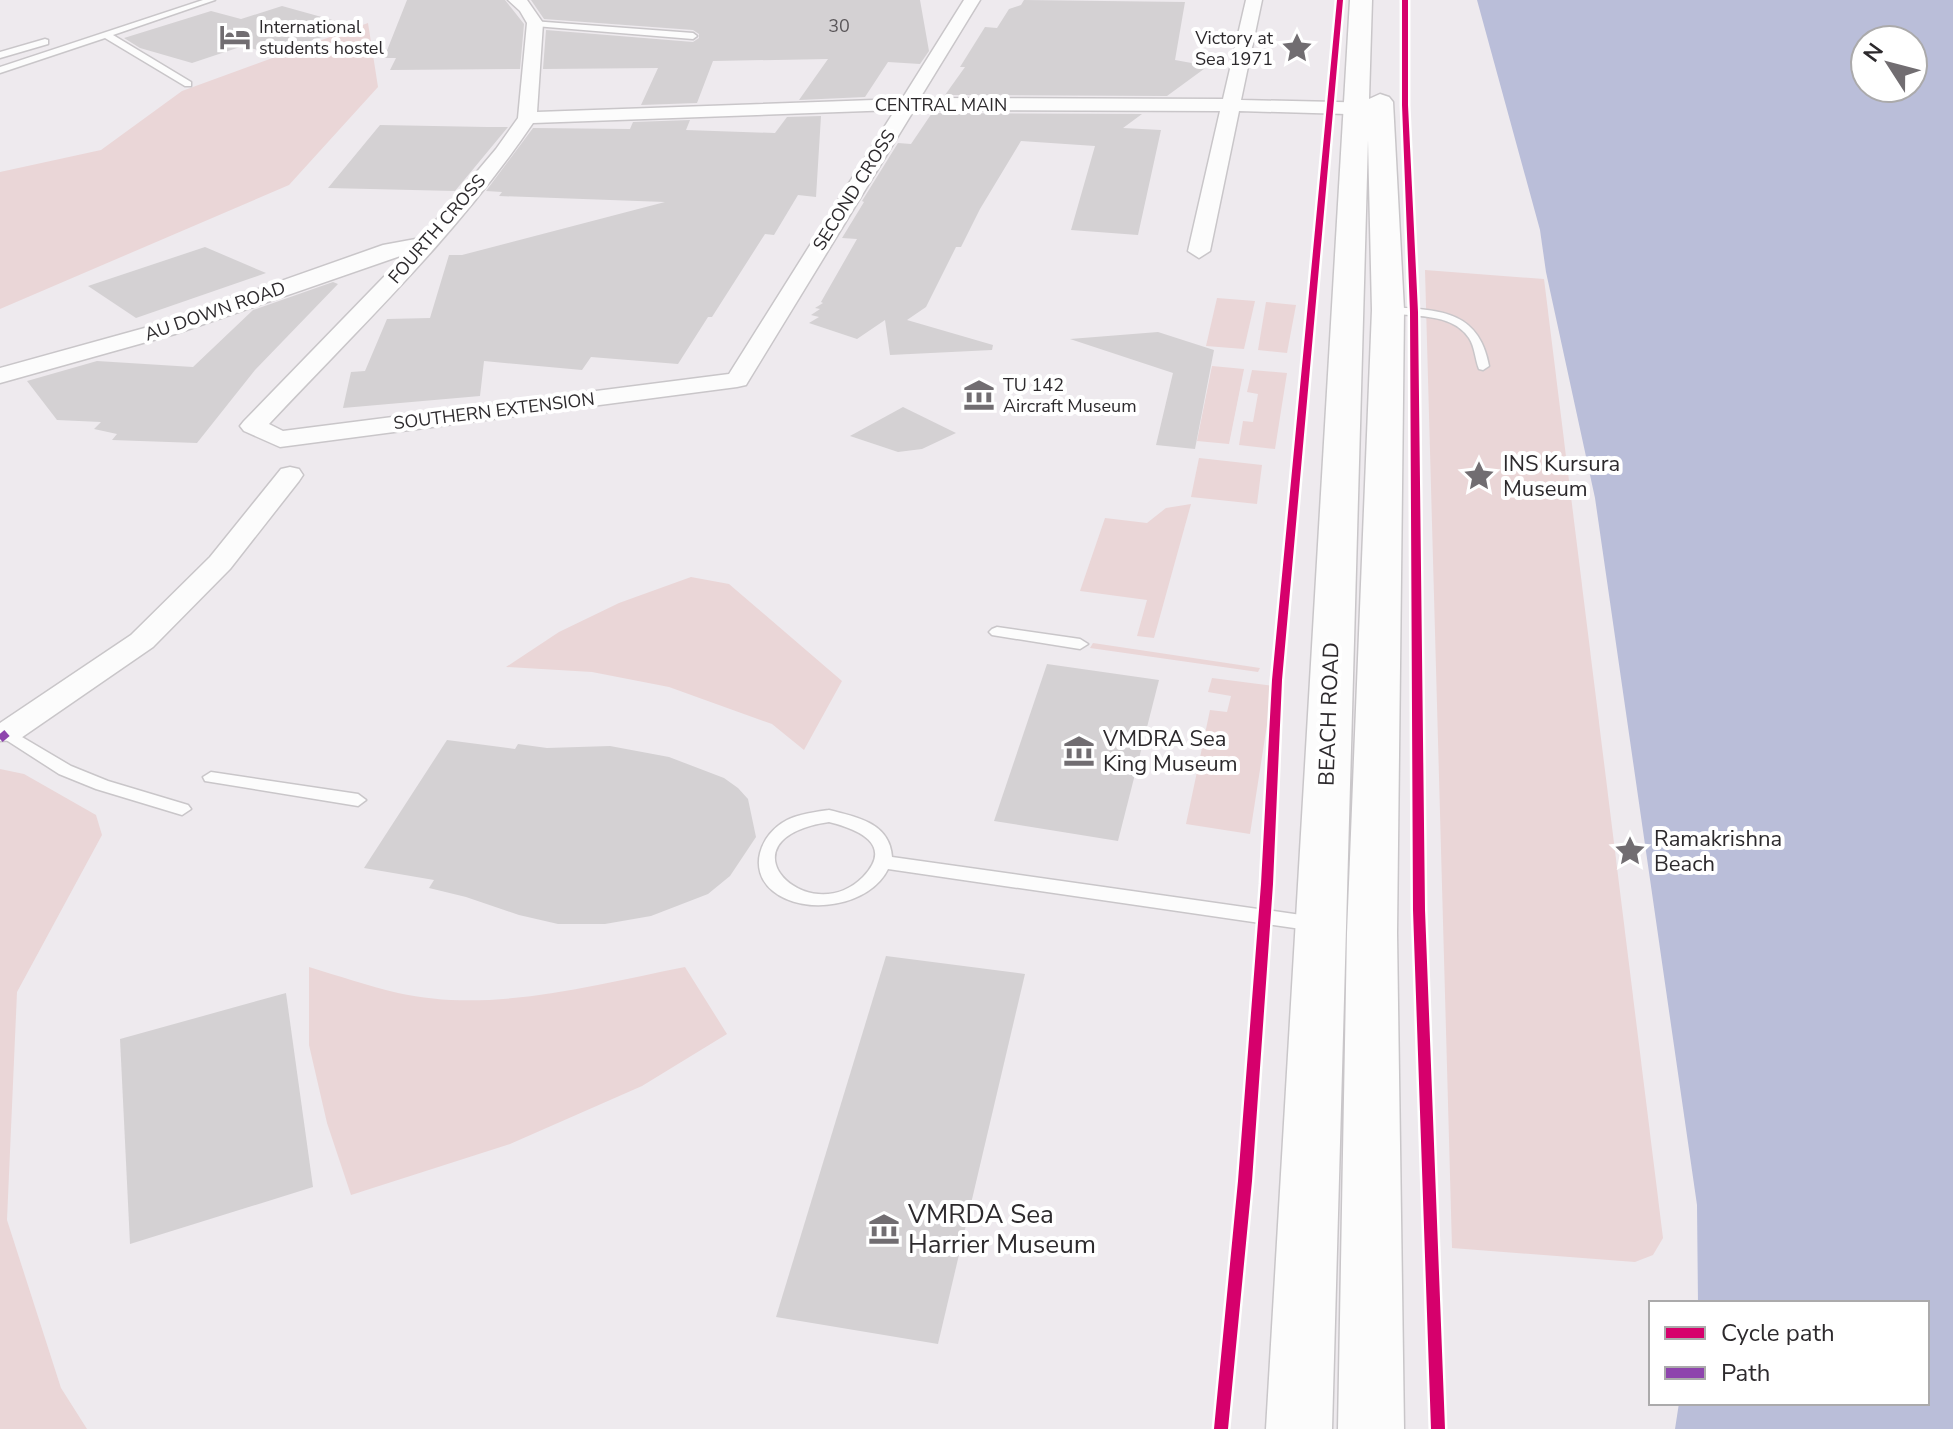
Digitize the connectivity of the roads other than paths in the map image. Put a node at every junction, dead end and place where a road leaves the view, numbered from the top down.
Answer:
1 (211, 0) edge
2 (972, 0) edge
3 (1254, 0) edge
4 (1361, 0) edge
5 (1383, 0) edge
6 (529, 9) edge
7 (106, 35) junction
8 (693, 36) dead end
9 (45, 42) dead end
10 (0, 55) edge
11 (0, 70) edge
12 (188, 84) dead end
13 (907, 104) junction
14 (1230, 105) junction
15 (1368, 109) junction
16 (527, 118) junction
17 (428, 243) junction
18 (1199, 251) dead end
19 (1388, 310) junction
20 (1483, 366) dead end
21 (0, 376) edge
22 (737, 380) joint
23 (253, 426) joint
24 (290, 475) dead end
25 (997, 632) dead end
26 (1080, 644) dead end
27 (4, 731) edge
28 (211, 777) dead end
29 (358, 800) dead end
30 (182, 809) dead end
31 (883, 862) junction
32 (1349, 929) junction
33 (1299, 1429) edge
34 (1371, 1429) edge

1 - 7 lane
2 - 13 street, SECOND CROSS
3 - 14 street
4 - 15 main road, BEACH ROAD
5 - 15 main road, BEACH ROAD
6 - 8 lane
6 - 16 street, FOURTH CROSS
7 - 11 lane
7 - 12 lane
9 - 10 lane
13 - 14 street, CENTRAL MAIN
13 - 16 street, CENTRAL MAIN
13 - 22 street, SECOND CROSS
14 - 15 street, CENTRAL MAIN
14 - 18 street
15 - 19 main road, BEACH ROAD
15 - 32 main road, BEACH ROAD
16 - 17 street, FOURTH CROSS
17 - 21 street, AU DOWN ROAD
17 - 23 street, FOURTH CROSS
19 - 20 lane
19 - 32 main road, BEACH ROAD
22 - 23 street, SOUTHERN EXTENSION
24 - 27 street
25 - 26 lane
27 - 30 lane
28 - 29 lane
31 - 31 lane
31 - 32 lane
32 - 33 main road, BEACH ROAD
32 - 34 main road, BEACH ROAD

